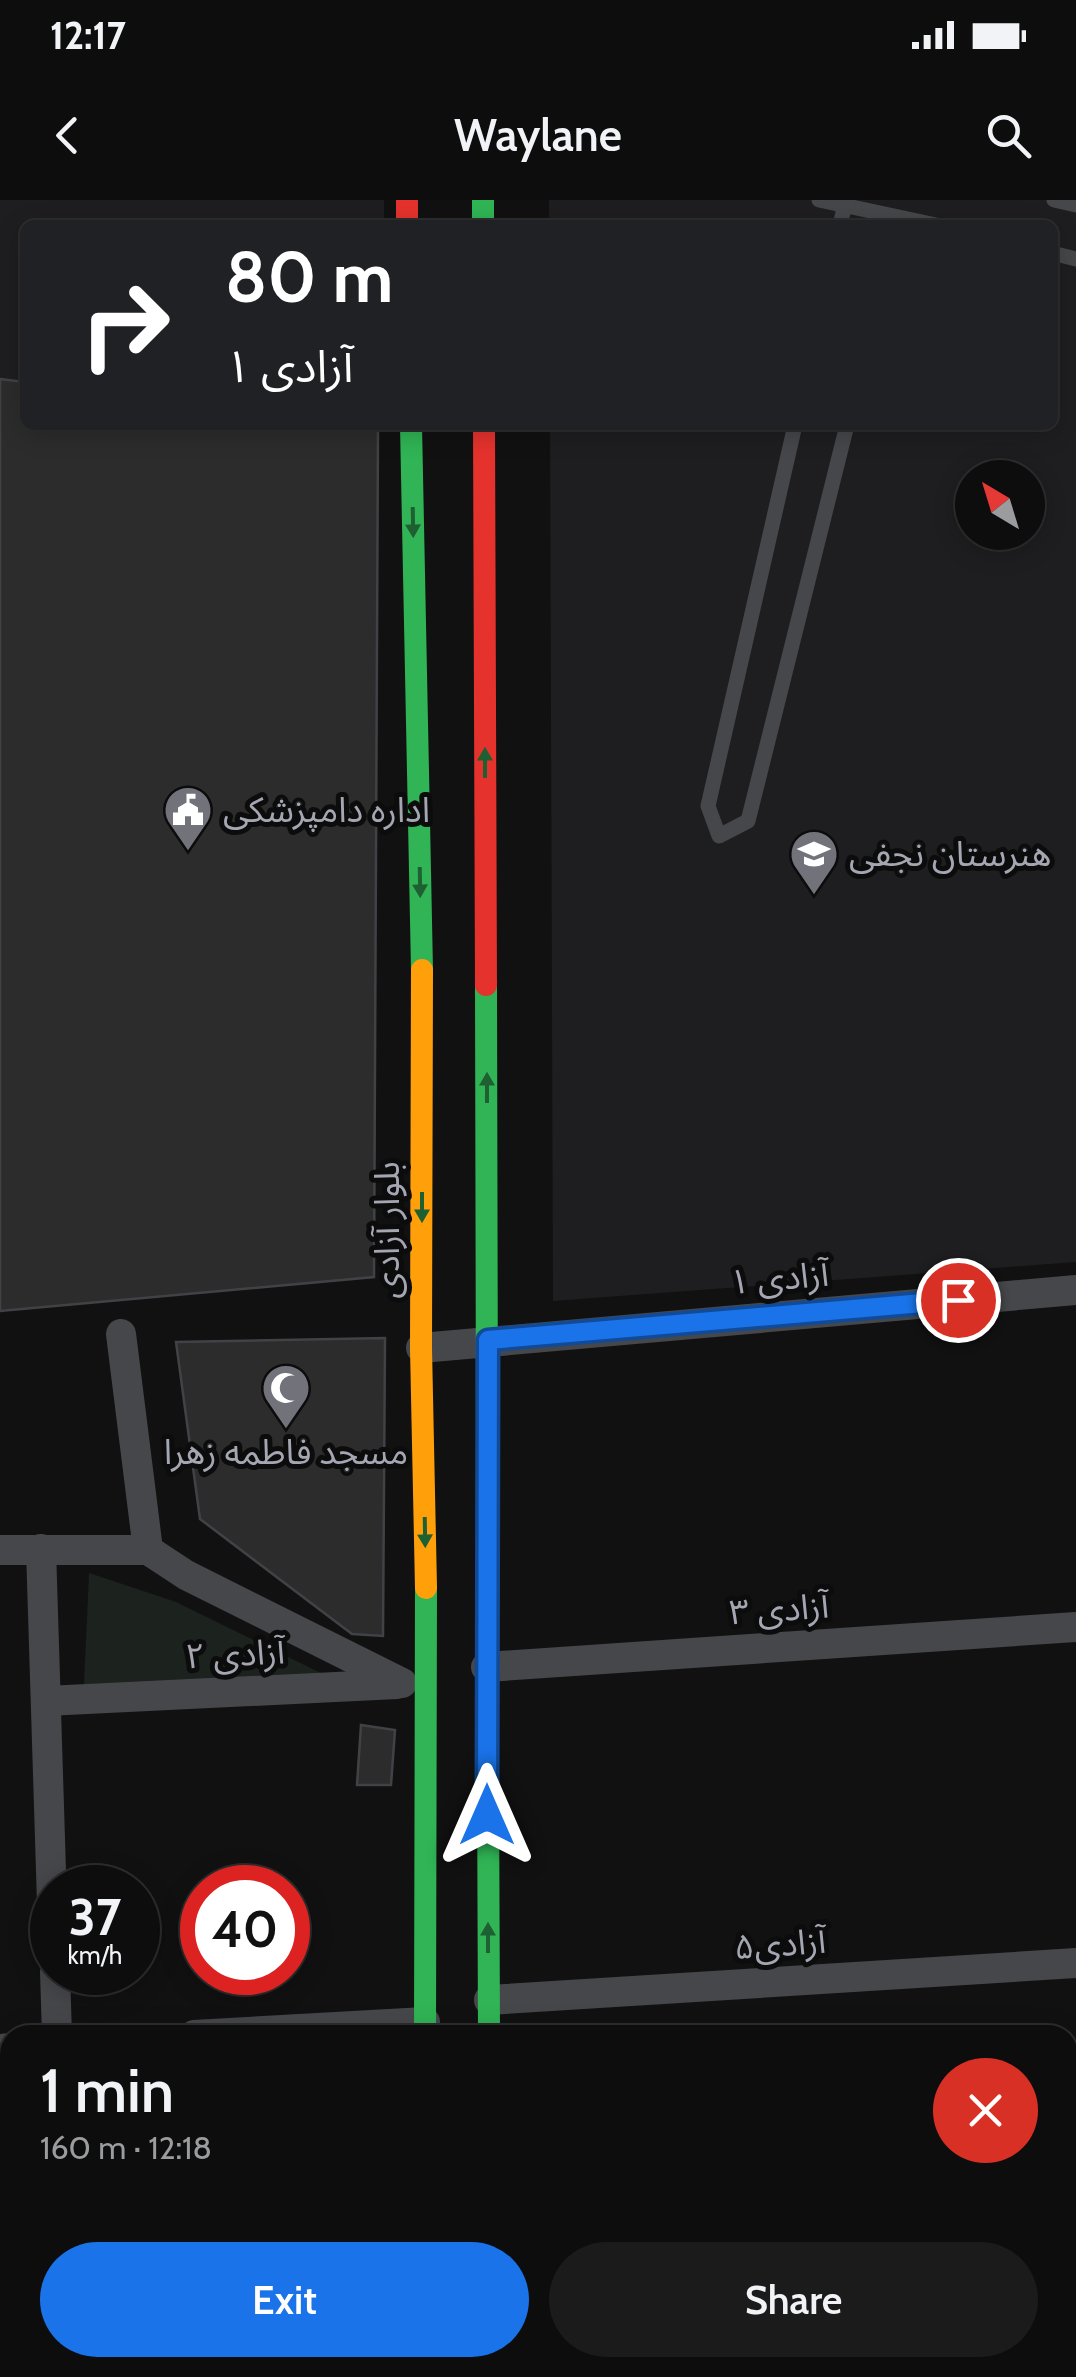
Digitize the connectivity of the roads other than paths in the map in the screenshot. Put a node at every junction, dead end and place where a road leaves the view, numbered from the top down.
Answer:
1 (819, 200) edge
2 (1054, 200) edge
3 (845, 202) edge
4 (1076, 205) edge
5 (899, 214) edge
6 (411, 430) edge
7 (484, 430) edge
8 (794, 430) edge
9 (846, 430) edge
10 (1076, 1290) edge
11 (121, 1334) dead end
12 (488, 1340) junction
13 (421, 1348) junction
14 (41, 1549) junction
15 (0, 1550) edge
16 (148, 1550) junction
17 (1076, 1627) edge
18 (486, 1667) junction
19 (415, 1685) junction
20 (46, 1701) junction
21 (51, 1865) edge
22 (1076, 1963) edge
23 (56, 1995) edge
24 (488, 2000) junction
25 (57, 2025) edge
26 (425, 2025) edge
27 (488, 2025) edge

1 - 3 lane
2 - 4 lane
3 - 5 lane
6 -> 13 street, بلوار آزادی
12 -> 7 street
8 - 9 lane
10 - 12 street, آزادی ۱
11 - 16 street
12 - 13 street, آزادی ۱
12 - 18 street
13 -> 19 street, بلوار آزادی
14 - 15 street
14 - 16 street
14 - 20 street
16 - 19 street
17 - 18 street, آزادی ۳
24 -> 18 street
19 - 20 street, آزادی ۲
19 - 26 street, بلوار آزادی
20 - 21 street
22 - 24 street, آزادی۵
23 - 25 street
24 - 27 street

